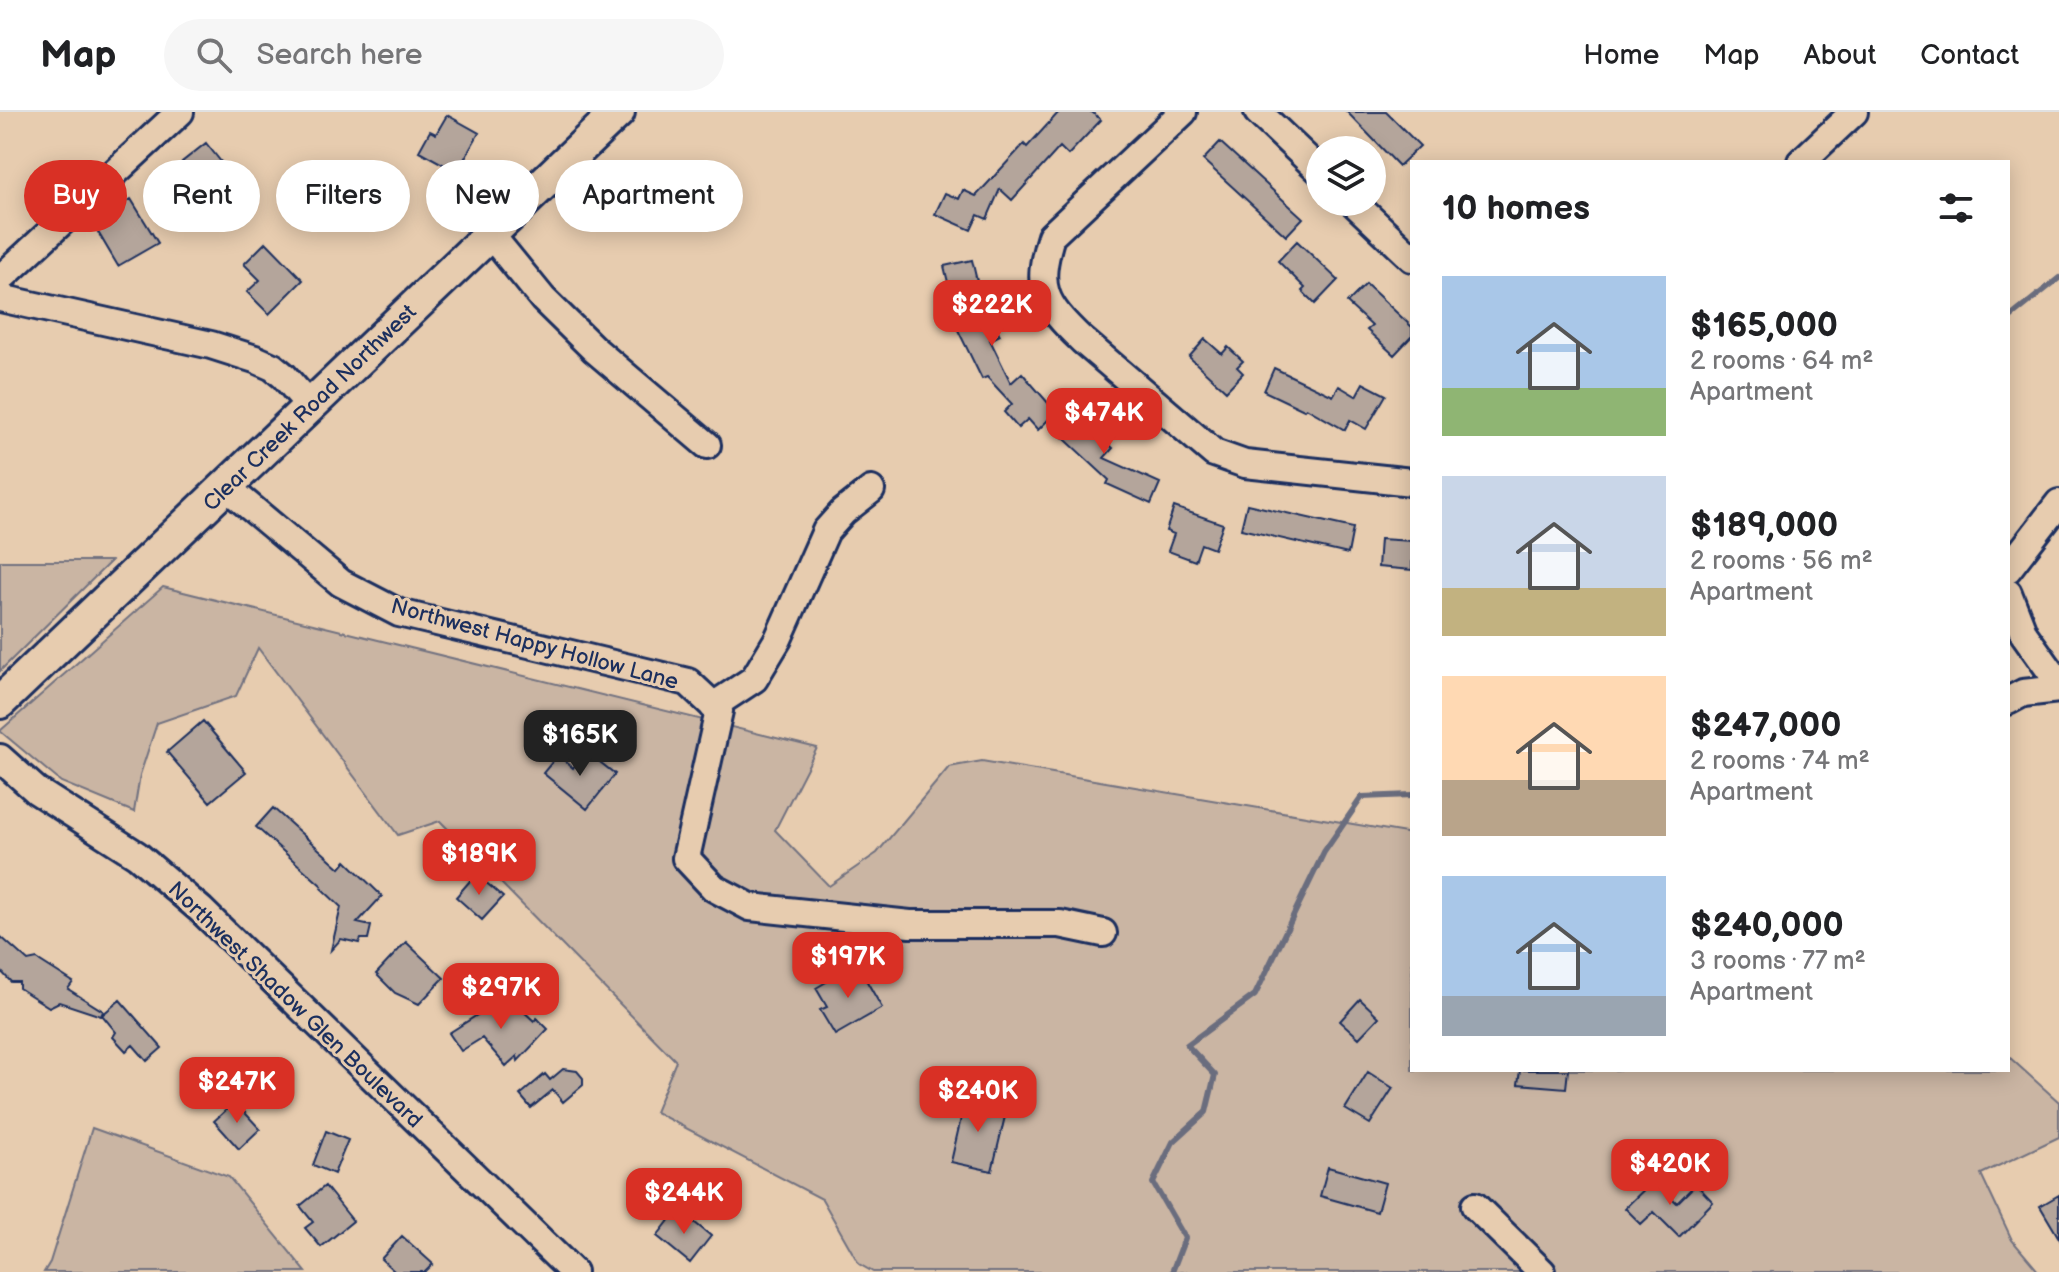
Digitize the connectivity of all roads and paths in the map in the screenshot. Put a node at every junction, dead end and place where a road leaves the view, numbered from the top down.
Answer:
1 (180, 112) edge
2 (618, 112) edge
3 (1183, 112) edge
4 (1258, 112) edge
5 (1854, 112) edge
6 (1306, 158) edge
7 (1803, 160) edge
8 (1368, 216) edge
9 (490, 234) junction
10 (1410, 256) edge
11 (0, 279) edge
12 (0, 298) edge
13 (310, 406) junction
14 (707, 445) dead end
15 (1410, 482) edge
16 (225, 486) junction
17 (871, 490) dead end
18 (2059, 503) edge
19 (2010, 566) edge
20 (2010, 598) edge
21 (2059, 686) edge
22 (2010, 700) edge
23 (0, 702) edge
24 (713, 706) junction
25 (0, 758) edge
26 (1103, 933) dead end
27 (1475, 1206) dead end
28 (573, 1272) edge
29 (1542, 1272) edge

1 - 11 street
2 - 9 main road, Clear Creek Road Northwest
3 - 15 street
4 - 6 street
5 - 7 street
8 - 10 street
9 - 13 main road, Clear Creek Road Northwest
9 - 14 street
12 - 13 street
13 - 16 main road, Clear Creek Road Northwest
16 - 23 main road, Clear Creek Road Northwest
16 - 24 street, Northwest Happy Hollow Lane
17 - 24 street
18 - 19 street
20 - 21 street
21 - 22 street
24 - 26 street
25 - 28 street, Northwest Shadow Glen Boulevard
27 - 29 street

